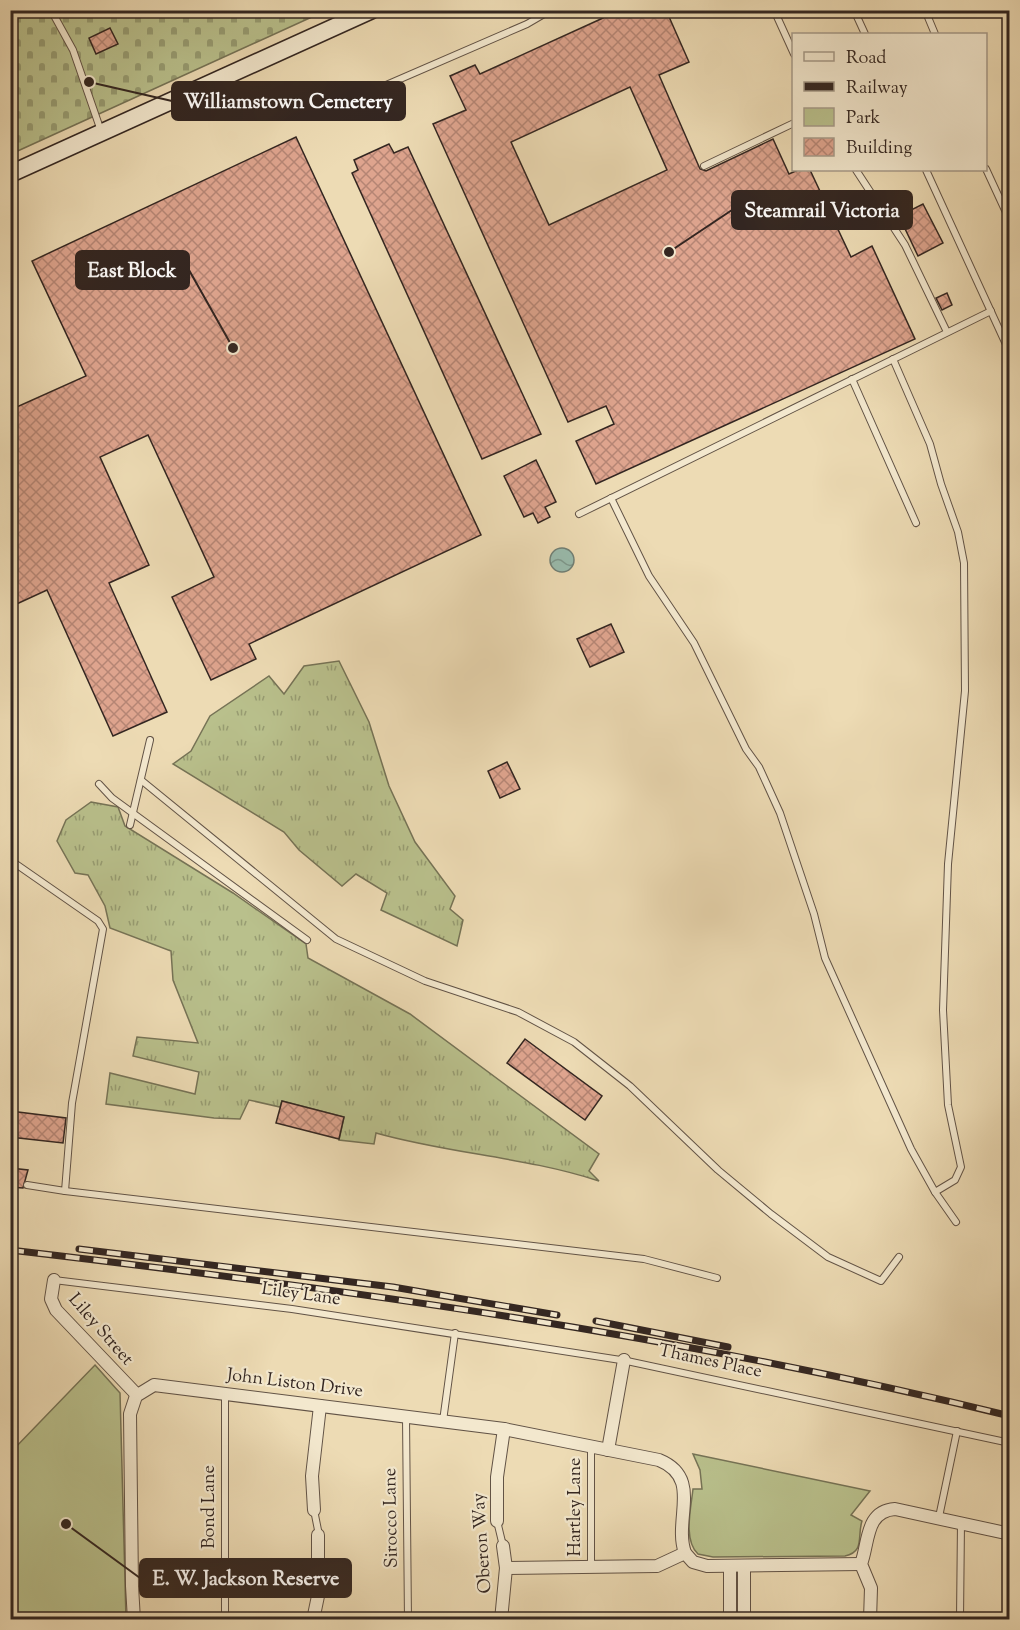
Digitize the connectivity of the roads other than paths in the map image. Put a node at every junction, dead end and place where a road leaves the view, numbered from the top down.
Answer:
1 (51, 10) edge
2 (372, 10) edge
3 (552, 10) edge
4 (774, 10) edge
5 (854, 10) edge
6 (925, 10) edge
7 (865, 33) edge
8 (935, 33) edge
9 (792, 50) edge
10 (377, 89) dead end
11 (792, 124) edge
12 (102, 132) junction
13 (704, 165) dead end
14 (857, 171) edge
15 (926, 171) edge
16 (987, 171) edge
17 (10, 174) edge
18 (1010, 221) edge
19 (991, 311) junction
20 (947, 332) junction
21 (1010, 353) edge
22 (893, 359) junction
23 (852, 380) junction
24 (611, 498) junction
25 (579, 514) dead end
26 (916, 523) dead end
27 (150, 740) dead end
28 (141, 780) junction
29 (99, 784) dead end
30 (133, 813) junction
31 (130, 825) dead end
32 (13, 862) dead end
33 (307, 940) dead end
34 (27, 1185) dead end
35 (65, 1191) junction
36 (935, 1192) junction
37 (957, 1222) dead end
38 (898, 1257) dead end
39 (717, 1278) dead end
40 (54, 1280) joint
41 (455, 1334) junction
42 (624, 1360) junction
43 (225, 1394) junction
44 (137, 1395) junction
45 (320, 1406) junction
46 (406, 1417) junction
47 (443, 1421) junction
48 (504, 1429) junction
49 (957, 1431) junction
50 (1010, 1443) edge
51 (591, 1447) junction
52 (608, 1450) junction
53 (314, 1510) joint
54 (939, 1517) junction
55 (497, 1521) joint
56 (961, 1522) junction
57 (1010, 1534) edge
58 (318, 1535) joint
59 (503, 1546) joint
60 (685, 1553) junction
61 (861, 1564) junction
62 (591, 1566) junction
63 (730, 1567) junction
64 (744, 1567) junction
65 (506, 1568) junction
66 (135, 1620) edge
67 (225, 1620) edge
68 (313, 1620) edge
69 (408, 1620) edge
70 (501, 1620) edge
71 (730, 1620) edge
72 (744, 1620) edge
73 (870, 1620) edge
74 (960, 1620) edge

1 - 12 lane
2 - 12 street
3 - 10 lane
4 - 9 lane
5 - 7 lane
6 - 8 lane
11 - 13 lane
12 - 17 street
14 - 20 lane
15 - 19 lane
16 - 18 lane
19 - 20 lane
19 - 21 lane
20 - 22 lane
22 - 23 lane
22 - 36 lane
23 - 24 lane
23 - 26 lane
24 - 25 lane
24 - 36 lane
27 - 28 lane
28 - 30 lane
28 - 38 lane
29 - 30 lane
30 - 31 lane
30 - 33 lane
32 - 35 lane
34 - 35 lane
35 - 39 lane
36 - 37 lane
40 - 41 lane, Liley Lane
40 - 44 street, Liley Street
41 - 42 lane, Thames Place
41 - 47 lane
42 - 49 lane, Thames Place
42 - 52 street
43 - 44 street, John Liston Drive
43 - 45 street, John Liston Drive
43 - 67 lane, Bond Lane
44 - 66 street
45 - 46 street, John Liston Drive
45 - 53 street
46 - 47 street, John Liston Drive
46 - 69 lane, Sirocco Lane
47 - 48 street, John Liston Drive
48 - 51 street, John Liston Drive
48 - 55 street, Oberon Way
49 - 50 lane, Thames Place
49 - 54 lane
51 - 52 street, John Liston Drive
51 - 62 lane, Hartley Lane
52 - 60 street, John Liston Drive
53 - 58 lane
54 - 56 street
54 - 61 street
55 - 59 lane, Oberon Way
56 - 57 street
56 - 74 lane
58 - 68 street
59 - 65 street, Oberon Way
60 - 62 street
60 - 63 street
61 - 64 street
61 - 73 street
62 - 65 street
63 - 64 street
63 - 71 street
64 - 72 street
65 - 70 street, Oberon Way

